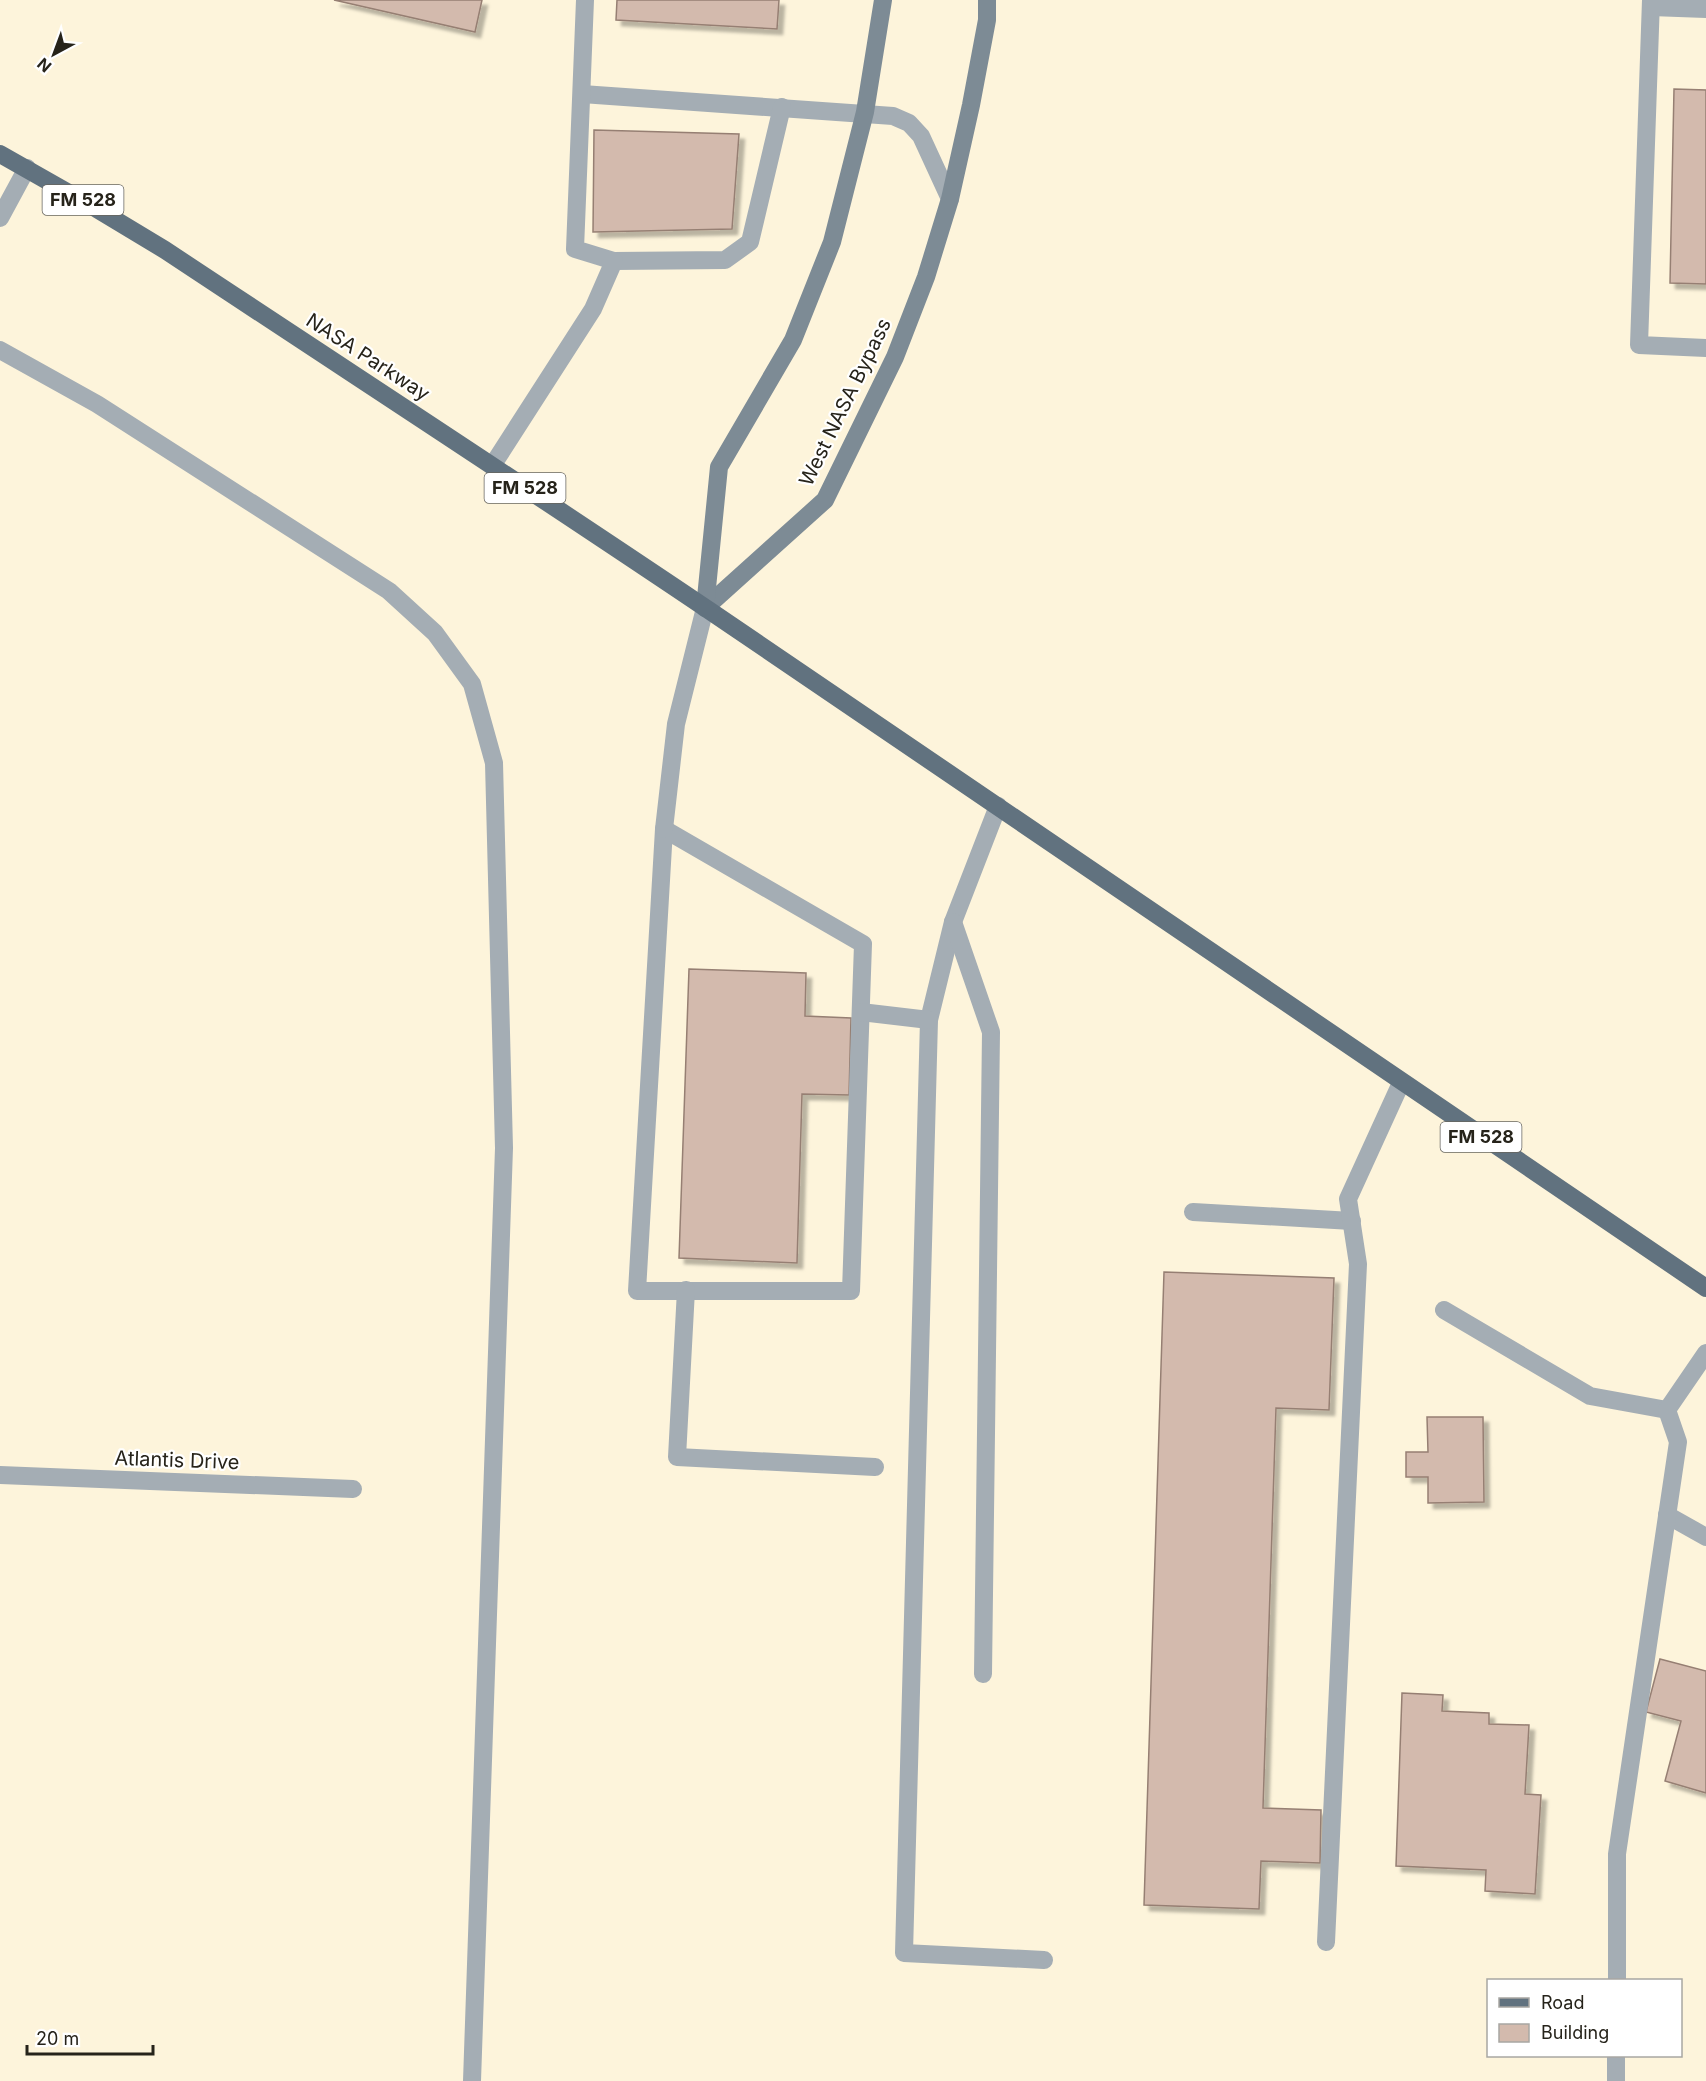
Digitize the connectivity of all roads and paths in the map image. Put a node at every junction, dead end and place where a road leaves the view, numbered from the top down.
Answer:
1 (585, 0) edge
2 (883, 0) edge
3 (987, 0) edge
4 (1651, 4) edge
5 (1706, 9) edge
6 (582, 94) junction
7 (782, 107) junction
8 (865, 112) junction
9 (0, 154) edge
10 (27, 168) junction
11 (950, 199) junction
12 (0, 218) edge
13 (614, 261) junction
14 (1706, 348) edge
15 (0, 350) edge
16 (492, 466) junction
17 (705, 608) junction
18 (998, 806) junction
19 (664, 829) junction
20 (953, 922) junction
21 (861, 1012) junction
22 (929, 1020) junction
23 (1401, 1083) junction
24 (1193, 1212) dead end
25 (1352, 1221) junction
26 (1706, 1288) edge
27 (686, 1290) junction
28 (1444, 1310) dead end
29 (1706, 1353) edge
30 (1667, 1410) junction
31 (875, 1467) dead end
32 (0, 1475) edge
33 (353, 1489) dead end
34 (1667, 1515) junction
35 (1706, 1537) edge
36 (983, 1674) dead end
37 (1326, 1942) dead end
38 (1044, 1960) dead end
39 (1617, 1979) edge
40 (1616, 2057) edge
41 (472, 2081) edge
42 (1616, 2081) edge

1 - 6 street
2 - 8 street
3 - 11 street, West NASA Bypass
4 - 5 street
4 - 14 street
6 - 7 street
6 - 13 street
7 - 8 street
7 - 13 street
8 - 11 street
8 - 17 street
9 - 10 main road, NASA Parkway / FM 528
10 - 12 street
10 - 16 main road, NASA Parkway / FM 528
11 - 17 street, West NASA Bypass
13 - 16 street
15 - 41 street
16 - 17 main road, NASA Parkway / FM 528
17 - 18 main road, FM 528
17 - 19 street
18 - 20 street
18 - 23 main road, FM 528
19 - 21 street
19 - 27 street
20 - 22 street
20 - 36 street
21 - 22 street
21 - 27 street
22 - 38 street
23 - 25 street
23 - 26 main road, FM 528
24 - 25 street
25 - 37 street
27 - 31 street
28 - 30 street
29 - 30 street
30 - 34 street
32 - 33 street, Atlantis Drive
34 - 35 street
34 - 39 street
40 - 42 street

